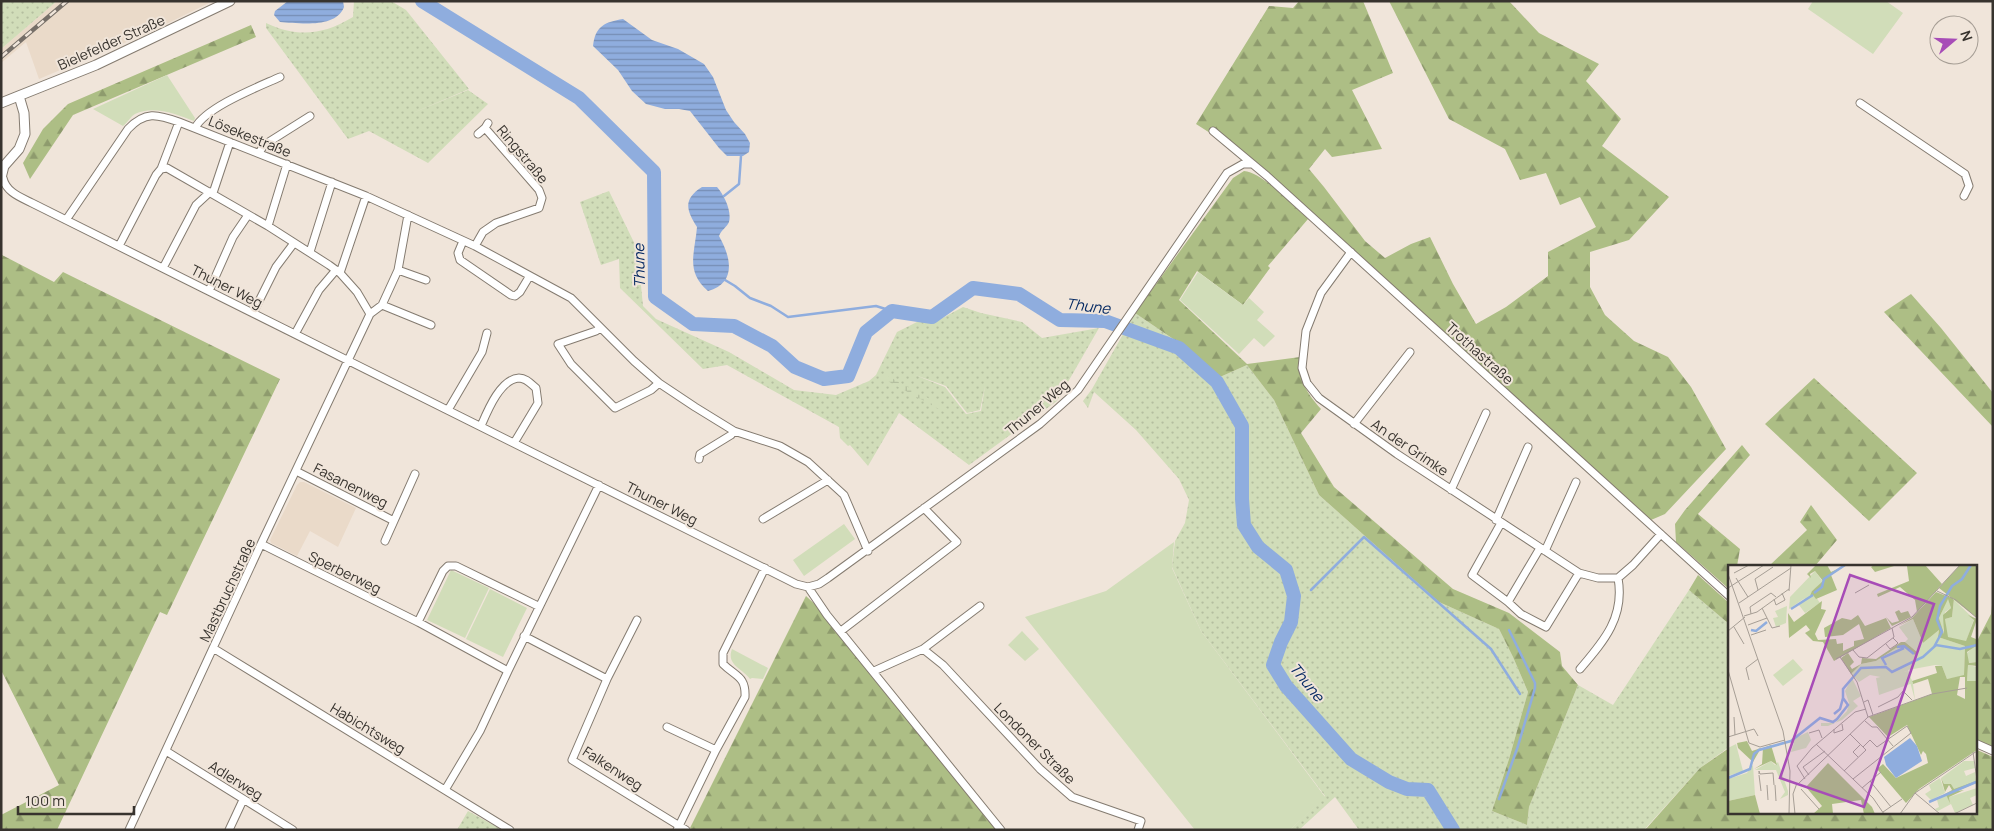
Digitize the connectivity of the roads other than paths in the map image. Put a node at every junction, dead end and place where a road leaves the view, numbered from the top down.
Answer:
1 (230, 1) edge
2 (280, 77) dead end
3 (19, 96) junction
4 (1, 103) edge
5 (1860, 104) dead end
6 (310, 116) dead end
7 (179, 122) junction
8 (195, 128) junction
9 (1213, 131) dead end
10 (478, 134) dead end
11 (230, 142) junction
12 (259, 153) junction
13 (287, 164) junction
14 (1251, 164) junction
15 (3, 166) edge
16 (161, 169) junction
17 (2, 178) edge
18 (332, 182) junction
19 (211, 192) junction
20 (366, 196) junction
21 (1964, 196) dead end
22 (248, 215) junction
23 (408, 215) junction
24 (66, 220) junction
25 (268, 226) junction
26 (463, 241) junction
27 (294, 243) junction
28 (119, 246) junction
29 (474, 246) junction
30 (310, 252) junction
31 (1350, 252) junction
32 (163, 268) junction
33 (398, 270) junction
34 (338, 271) junction
35 (529, 277) junction
36 (426, 280) dead end
37 (209, 291) junction
38 (382, 305) junction
39 (253, 313) junction
40 (370, 314) junction
41 (431, 326) dead end
42 (600, 328) junction
43 (487, 333) dead end
44 (295, 334) junction
45 (1410, 352) dead end
46 (349, 361) junction
47 (659, 382) junction
48 (448, 410) junction
49 (1486, 413) dead end
50 (1354, 424) junction
51 (481, 426) junction
52 (734, 431) junction
53 (514, 443) junction
54 (1528, 448) dead end
55 (699, 459) dead end
56 (296, 471) junction
57 (415, 474) dead end
58 (828, 480) junction
59 (1576, 482) dead end
60 (599, 486) junction
61 (1451, 490) junction
62 (924, 508) junction
63 (763, 519) dead end
64 (394, 521) junction
65 (1498, 522) junction
66 (1661, 534) junction
67 (385, 541) dead end
68 (261, 544) junction
69 (1542, 549) junction
70 (868, 551) junction
71 (766, 568) junction
72 (1579, 573) junction
73 (1618, 578) junction
74 (808, 587) junction
75 (1728, 595) edge
76 (1508, 602) junction
77 (538, 606) junction
78 (980, 606) dead end
79 (637, 620) dead end
80 (418, 622) junction
81 (841, 631) junction
82 (524, 636) junction
83 (213, 648) junction
84 (923, 649) junction
85 (1580, 669) dead end
86 (508, 671) junction
87 (874, 671) junction
88 (607, 679) junction
89 (667, 727) dead end
90 (1976, 743) edge
91 (716, 750) junction
92 (166, 751) junction
93 (1993, 751) edge
94 (445, 790) junction
95 (243, 800) junction
96 (681, 828) edge
97 (130, 830) edge
98 (228, 830) edge
99 (293, 830) edge
100 (510, 830) edge
101 (1001, 830) edge
102 (1138, 830) edge

1 - 3 main road, Bielefelder Straße
2 - 8 street
3 - 4 main road, Bielefelder Straße
3 - 15 main road
5 - 21 street
6 - 12 street
7 - 8 street, Lösekestraße
7 - 16 street
7 - 24 street, Lösekestraße
8 - 11 street, Lösekestraße
9 - 14 street, Trothastraße
10 - 29 street, Ringstraße
11 - 12 street, Lösekestraße
11 - 19 street
12 - 13 street, Lösekestraße
13 - 18 street, Lösekestraße
13 - 25 street
14 - 31 street, Trothastraße
14 - 62 street, Thuner Weg
15 - 17 main road
16 - 19 street
16 - 28 street
17 - 24 street, Thuner Weg
18 - 20 street, Lösekestraße
18 - 30 street
19 - 22 street
19 - 32 street
20 - 23 street, Lösekestraße
20 - 34 street
22 - 25 street
22 - 37 street
23 - 26 street, Lösekestraße
23 - 33 street
24 - 28 street, Thuner Weg
25 - 27 street
26 - 29 street, Lösekestraße
26 - 35 street
27 - 30 street
27 - 39 street
28 - 32 street, Thuner Weg
29 - 35 street, Lösekestraße
30 - 34 street
31 - 50 street, An der Grimke
31 - 66 street, Trothastraße
32 - 37 street, Thuner Weg
33 - 36 street
33 - 38 street
34 - 40 street
34 - 44 street
35 - 42 street, Lösekestraße
37 - 39 street, Thuner Weg
38 - 40 street
38 - 41 street
39 - 44 street, Thuner Weg
40 - 46 street
42 - 47 street, Lösekestraße
42 - 47 street
43 - 48 street
44 - 46 street, Thuner Weg
45 - 50 street, An der Grimke
46 - 48 street, Thuner Weg
46 - 56 street, Mastbruchstraße
47 - 52 street, Lösekestraße
48 - 51 street, Thuner Weg
49 - 61 street, An der Grimke
50 - 61 street, An der Grimke
51 - 53 street, Thuner Weg
51 - 53 street
52 - 55 street
52 - 58 street, Lösekestraße
53 - 60 street, Thuner Weg
54 - 65 street
56 - 64 street, Fasanenweg
56 - 68 street, Mastbruchstraße
57 - 64 street, Fasanenweg
58 - 63 street
58 - 70 street, Lösekestraße
59 - 69 street
60 - 71 street, Thuner Weg
60 - 77 street
61 - 65 street, An der Grimke
62 - 70 street, Thuner Weg
62 - 81 street
64 - 67 street, Fasanenweg
65 - 69 street, An der Grimke
65 - 76 street
66 - 73 street
66 - 75 street, Trothastraße
68 - 80 street, Sperberweg
68 - 83 street, Mastbruchstraße
69 - 72 street, An der Grimke
69 - 76 street
70 - 74 street, Thuner Weg
71 - 74 street, Thuner Weg
71 - 91 street
72 - 73 street, An der Grimke
72 - 76 street
73 - 85 street
74 - 81 street
77 - 80 street
77 - 82 street
78 - 84 street
79 - 88 street, Falkenweg
80 - 86 street, Sperberweg
81 - 87 street
82 - 86 street
82 - 88 street
83 - 92 street, Mastbruchstraße
83 - 94 street, Habichtsweg
84 - 87 street
84 - 102 street, Londoner Straße
86 - 94 street
87 - 101 street
88 - 96 street, Falkenweg
89 - 91 street
90 - 93 street
91 - 96 street
92 - 95 street, Adlerweg
92 - 97 street, Mastbruchstraße
94 - 100 street, Habichtsweg
95 - 98 street
95 - 99 street, Adlerweg

